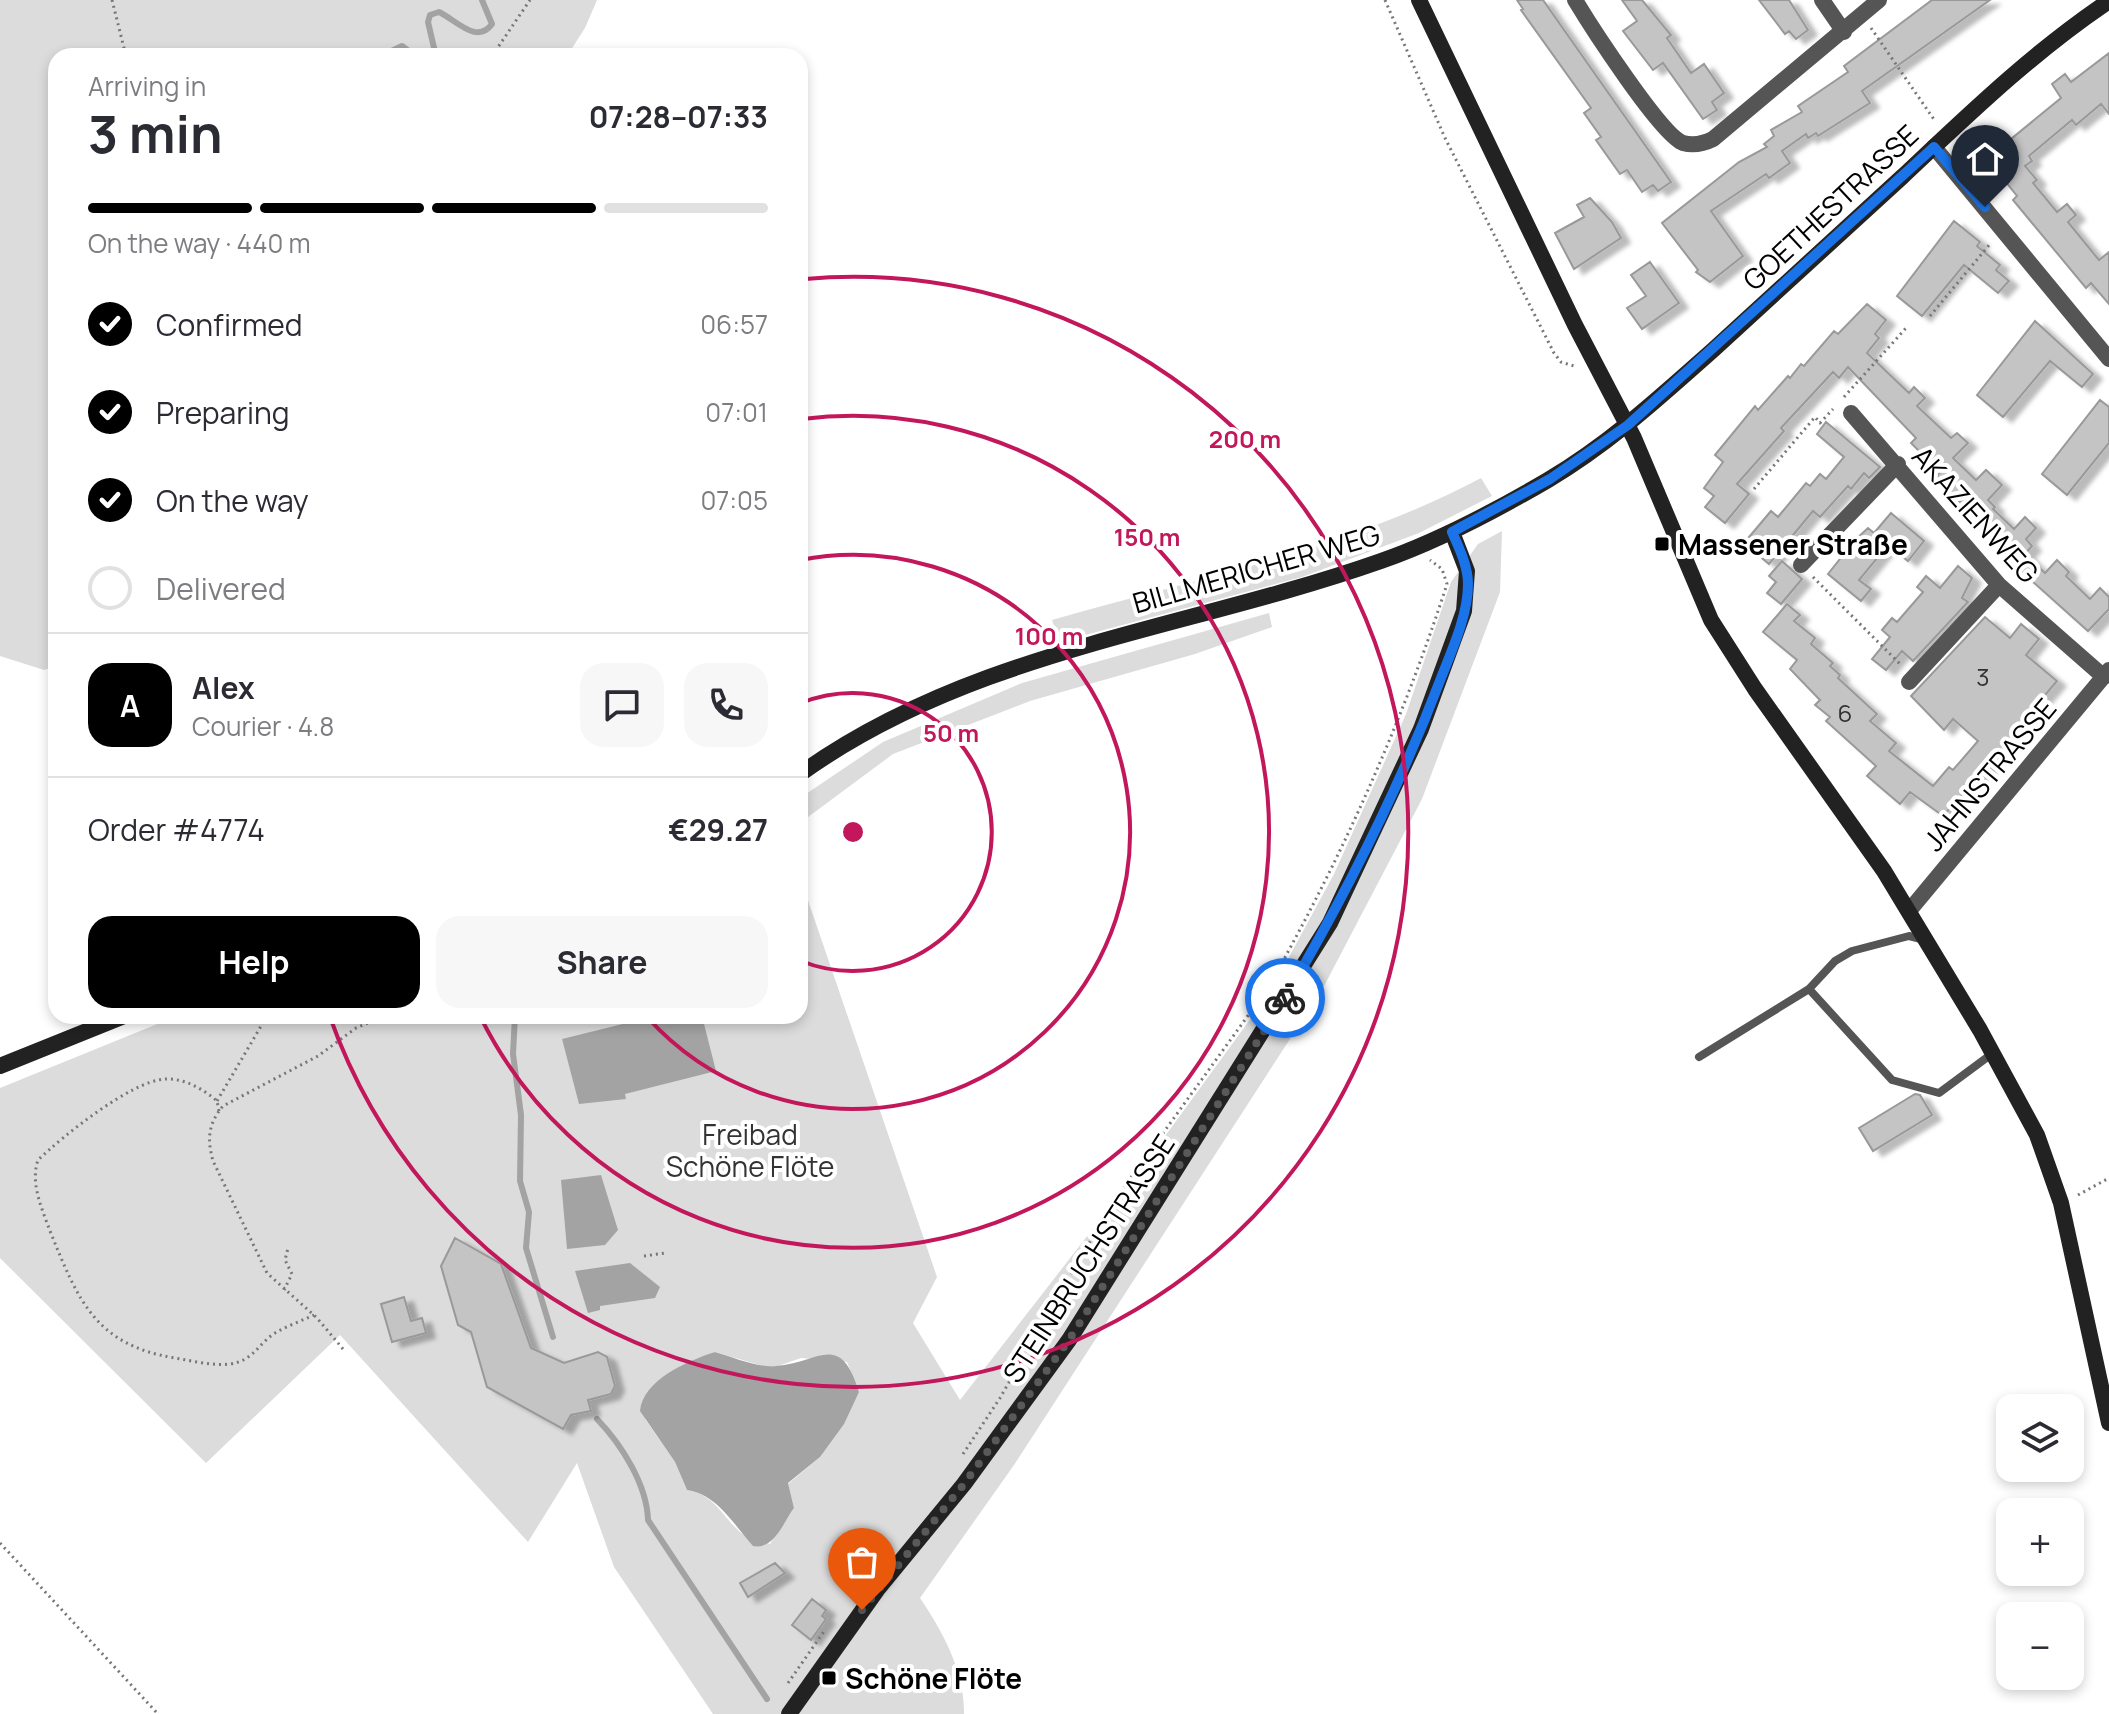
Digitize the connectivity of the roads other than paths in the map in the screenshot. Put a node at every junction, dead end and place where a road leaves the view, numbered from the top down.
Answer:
1 (1419, 0) edge
2 (1575, 0) edge
3 (1822, 0) edge
4 (1879, 0) edge
5 (2109, 1) edge
6 (1844, 32) junction
7 (1934, 147) junction
8 (2109, 359) edge
9 (1851, 413) dead end
10 (1628, 425) junction
11 (1898, 464) junction
12 (1452, 532) junction
13 (1801, 565) road end
14 (1999, 585) junction
15 (2106, 673) edge
16 (1909, 682) road end
17 (808, 769) edge
18 (1909, 911) junction
19 (1926, 940) junction
20 (1809, 989) junction
21 (104, 1024) edge
22 (1993, 1053) junction
23 (1699, 1057) dead end
24 (0, 1066) edge
25 (2109, 1423) edge
26 (789, 1714) edge

1 - 10 street
2 - 6 street
3 - 6 street
4 - 6 street
5 - 7 street, GOETHESTRASSE
7 - 8 street
7 - 10 street, GOETHESTRASSE
9 - 11 street, AKAZIENWEG
10 - 12 street, BILLMERICHER WEG
10 - 18 street
11 - 13 street
11 - 14 street, AKAZIENWEG
12 - 17 street, BILLMERICHER WEG
12 - 26 street, STEINBRUCHSTRASSE
14 - 15 street, AKAZIENWEG
14 - 16 street
15 - 18 street, JAHNSTRASSE
18 - 19 street
19 - 20 lane
19 - 22 street
20 - 22 lane
20 - 23 lane
21 - 24 street
22 - 25 street

